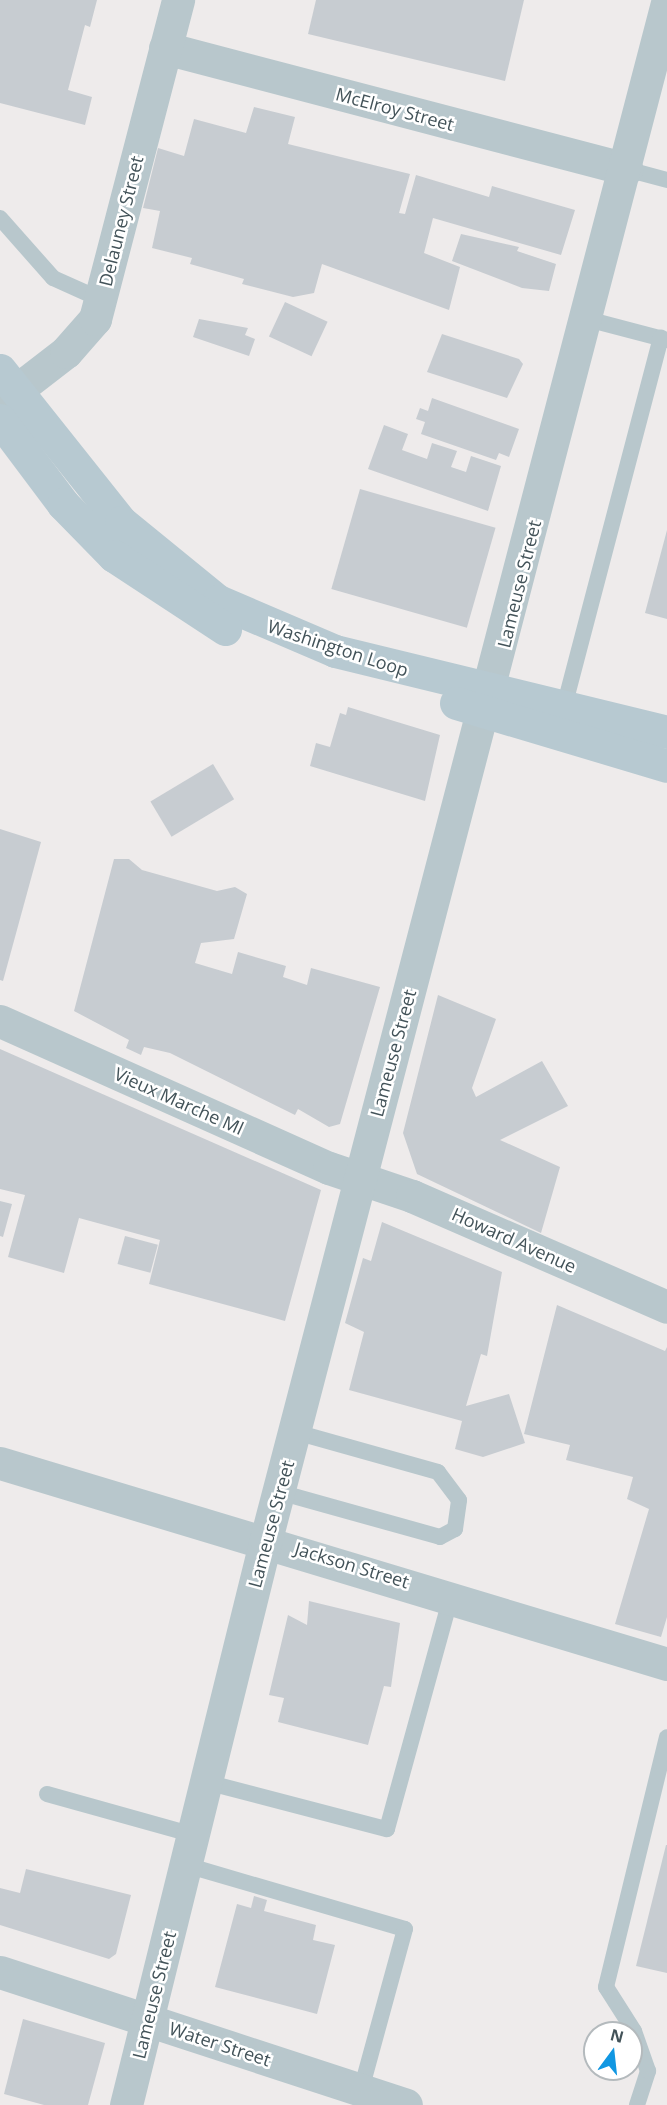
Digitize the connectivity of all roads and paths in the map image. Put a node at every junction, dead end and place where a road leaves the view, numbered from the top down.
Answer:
1 (178, 0) edge
2 (667, 3) edge
3 (165, 48) junction
4 (626, 169) junction
5 (667, 180) edge
6 (0, 218) edge
7 (100, 298) junction
8 (587, 319) junction
9 (664, 339) edge
10 (5, 388) edge
11 (0, 420) edge
12 (489, 701) junction
13 (564, 706) junction
14 (667, 732) edge
15 (667, 766) edge
16 (0, 1021) edge
17 (359, 1178) junction
18 (667, 1307) edge
19 (296, 1432) junction
20 (0, 1462) edge
21 (279, 1492) junction
22 (266, 1539) junction
23 (451, 1596) junction
24 (667, 1664) edge
25 (667, 1737) edge
26 (206, 1782) junction
27 (47, 1794) dead end
28 (190, 1850) junction
29 (0, 1972) edge
30 (147, 2021) junction
31 (361, 2090) junction
32 (126, 2105) edge
33 (406, 2105) edge
34 (637, 2105) edge

1 - 3 street, Delauney Street
2 - 4 street, Lameuse Street
3 - 4 street, McElroy Street
3 - 7 street, Delauney Street
4 - 5 lane
4 - 8 street, Lameuse Street
6 - 7 lane
7 - 10 street, Delauney Street
8 - 9 lane
8 - 12 street, Lameuse Street
9 - 13 lane
10 - 12 main road, Washington Loop
11 - 12 main road, Washington Loop
12 - 13 main road, Washington Loop
12 - 15 main road, Washington Loop
12 - 17 street, Lameuse Street
13 - 14 main road, Washington Loop
16 - 17 street, Vieux Marche Ml
17 - 18 street, Howard Avenue
17 - 19 street, Lameuse Street
19 - 21 street, Lameuse Street
19 - 21 lane
20 - 22 street, Jackson Street
21 - 22 street, Lameuse Street
22 - 23 street, Jackson Street
22 - 26 street, Lameuse Street
23 - 24 street, Jackson Street
23 - 26 lane
25 - 34 lane
26 - 28 street, Lameuse Street
27 - 28 lane
28 - 30 street, Lameuse Street
28 - 31 lane
29 - 30 street, Water Street
30 - 31 street, Water Street
30 - 32 street, Lameuse Street
31 - 33 street, Water Street

